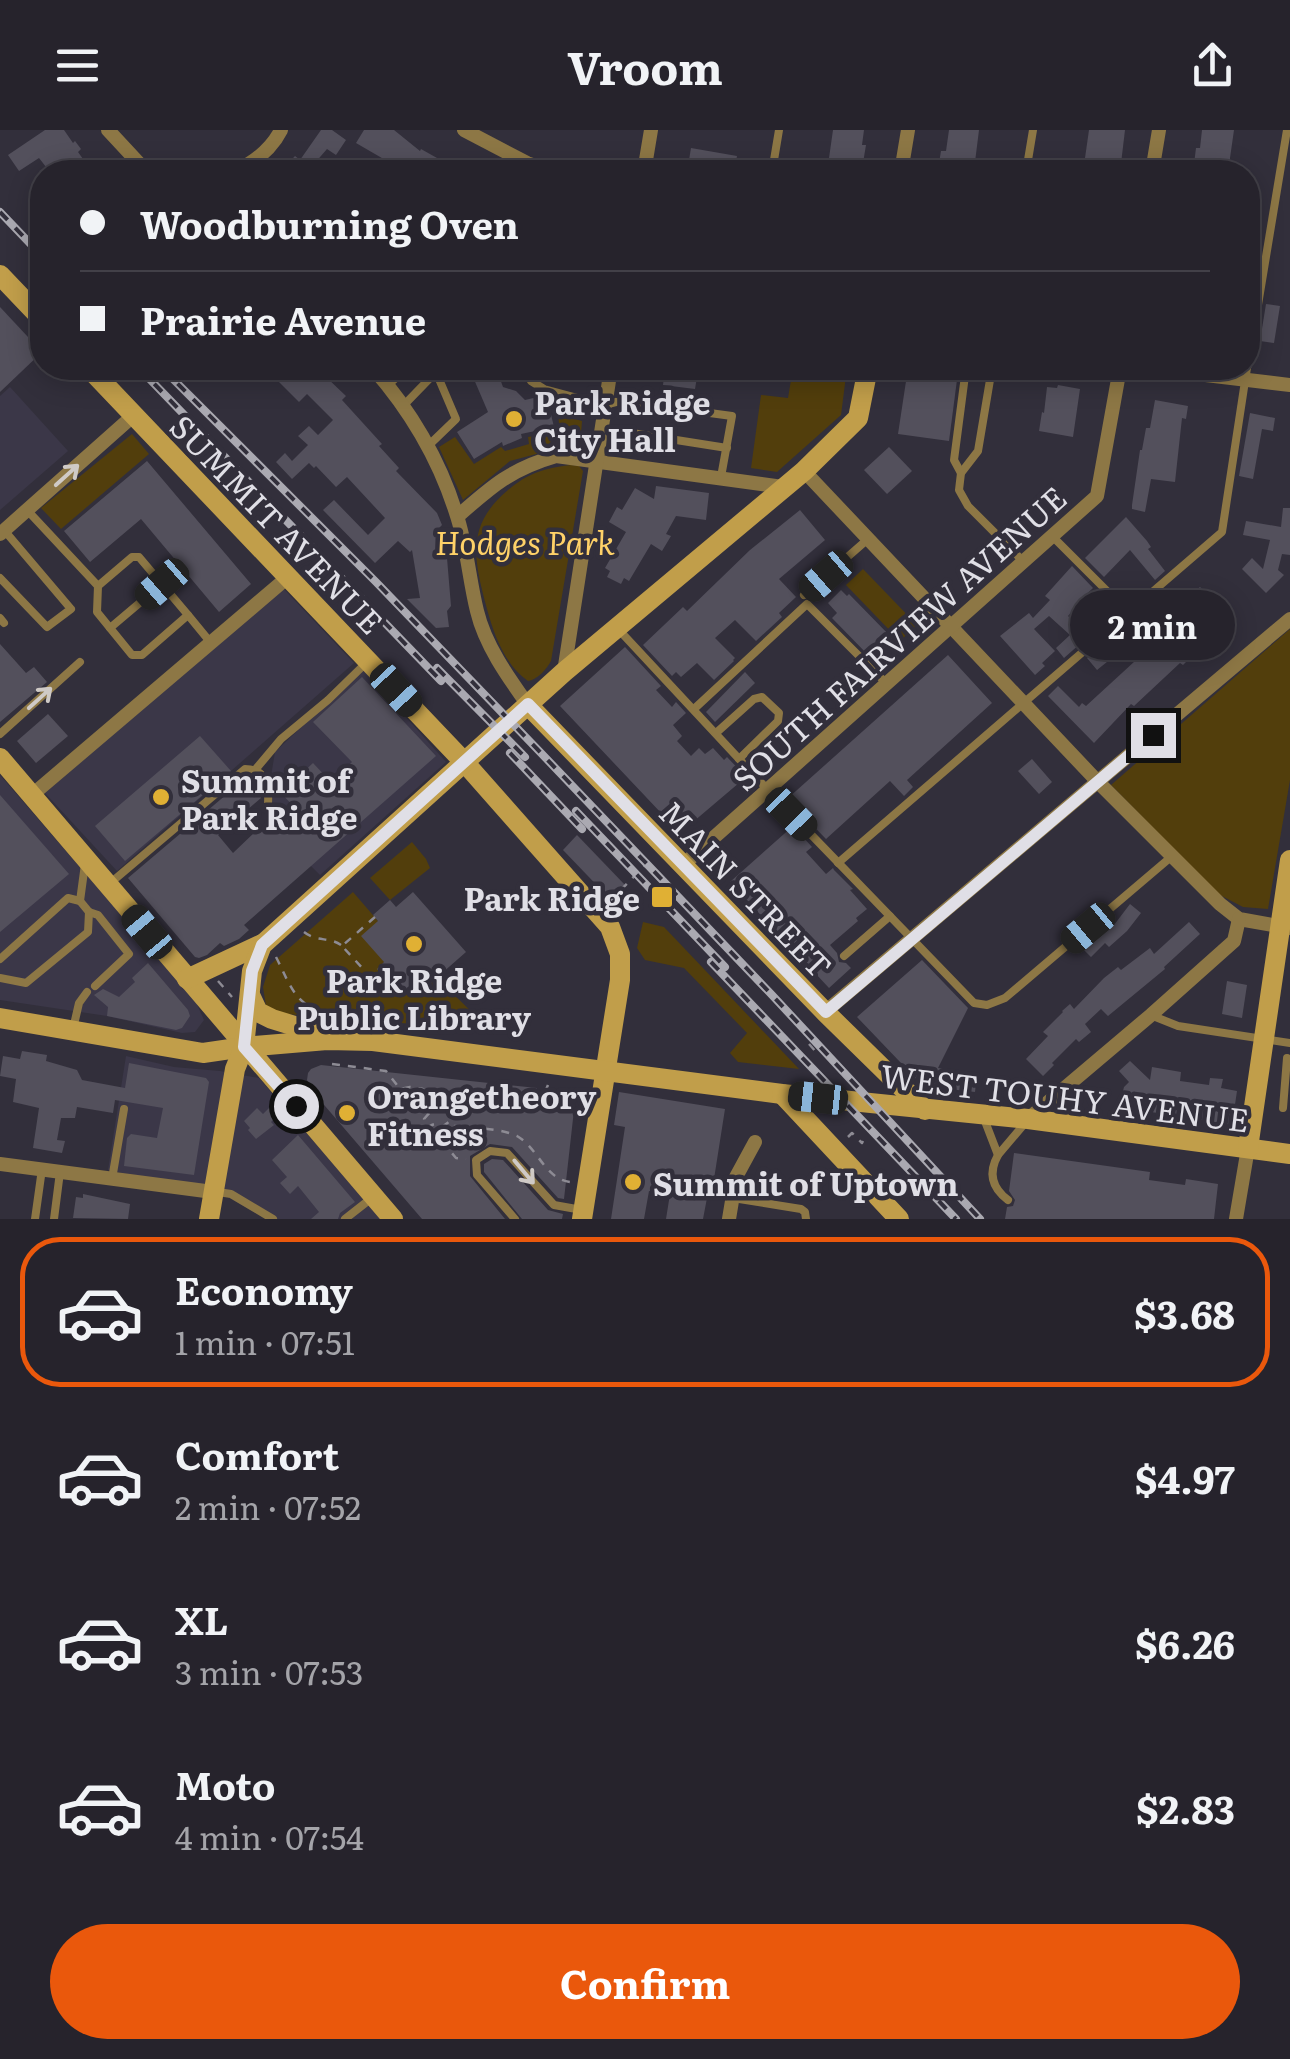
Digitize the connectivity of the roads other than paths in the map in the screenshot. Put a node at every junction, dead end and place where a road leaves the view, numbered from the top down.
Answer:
1 (108, 130) edge
2 (281, 130) edge
3 (464, 130) edge
4 (651, 130) edge
5 (779, 130) edge
6 (908, 130) edge
7 (1033, 130) edge
8 (1159, 130) edge
9 (1287, 130) edge
10 (136, 160) edge
11 (256, 160) edge
12 (521, 160) edge
13 (646, 160) edge
14 (774, 160) edge
15 (903, 160) edge
16 (1028, 160) edge
17 (1154, 160) edge
18 (0, 275) edge
19 (1260, 289) edge
20 (30, 306) edge
21 (1260, 375) edge
22 (100, 380) edge
23 (384, 380) edge
24 (394, 380) edge
25 (429, 380) edge
26 (442, 380) edge
27 (532, 380) edge
28 (608, 380) edge
29 (866, 380) edge
30 (964, 380) edge
31 (990, 380) edge
32 (1118, 380) edge
33 (1245, 380) edge
34 (388, 385) junction
35 (1290, 385) edge
36 (604, 405) junction
37 (403, 406) junction
38 (134, 416) junction
39 (600, 428) junction
40 (428, 446) junction
41 (727, 448) junction
42 (596, 460) junction
43 (804, 470) junction
44 (962, 474) junction
45 (722, 477) junction
46 (782, 487) junction
47 (27, 510) junction
48 (458, 516) junction
49 (2, 532) edge
50 (1052, 536) junction
51 (868, 539) junction
52 (1024, 562) junction
53 (288, 577) junction
54 (0, 578) edge
55 (162, 584) junction
56 (98, 586) junction
57 (804, 595) dead end
58 (1128, 612) junction
59 (188, 615) junction
60 (1290, 618) edge
61 (950, 627) junction
62 (110, 628) junction
63 (617, 628) junction
64 (210, 643) junction
65 (369, 661) junction
66 (80, 662) dead end
67 (564, 672) junction
68 (886, 683) junction
69 (1024, 702) junction
70 (528, 704) junction
71 (694, 710) junction
72 (716, 733) junction
73 (0, 734) edge
74 (740, 758) junction
75 (465, 762) junction
76 (3, 766) edge
77 (255, 770) junction
78 (1098, 782) junction
79 (768, 790) junction
80 (32, 795) junction
81 (268, 804) dead end
82 (1171, 857) junction
83 (86, 860) junction
84 (1290, 860) edge
85 (838, 863) junction
86 (683, 865) junction
87 (108, 885) junction
88 (80, 901) junction
89 (89, 912) junction
90 (890, 916) junction
91 (1239, 919) junction
92 (1285, 928) edge
93 (912, 939) junction
94 (270, 950) junction
95 (844, 956) dead end
96 (0, 958) edge
97 (0, 978) edge
98 (187, 979) junction
99 (235, 996) junction
100 (826, 1012) junction
101 (1151, 1015) junction
102 (0, 1018) edge
103 (73, 1031) junction
104 (338, 1040) junction
105 (1290, 1043) edge
106 (244, 1047) junction
107 (1262, 1047) junction
108 (1288, 1058) edge
109 (606, 1070) junction
110 (1288, 1070) edge
111 (782, 1094) junction
112 (1283, 1108) dead end
113 (124, 1109) dead end
114 (925, 1110) junction
115 (982, 1116) junction
116 (1028, 1119) junction
117 (754, 1142) dead end
118 (1248, 1148) junction
119 (1290, 1154) edge
120 (998, 1155) junction
121 (0, 1164) edge
122 (42, 1170) junction
123 (60, 1172) junction
124 (112, 1178) junction
125 (213, 1192) junction
126 (374, 1197) junction
127 (733, 1198) junction
128 (1008, 1200) dead end
129 (582, 1214) edge
130 (892, 1216) edge
131 (35, 1219) edge
132 (54, 1219) edge
133 (209, 1219) edge
134 (273, 1219) edge
135 (345, 1219) edge
136 (393, 1219) edge
137 (515, 1219) edge
138 (729, 1219) edge
139 (806, 1219) edge
140 (1236, 1219) edge

1 - 10 street
2 - 11 street
3 - 12 street
4 - 13 street
5 - 14 lane
6 - 15 street
7 - 16 lane
8 - 17 street
9 - 19 lane
18 - 20 street
21 - 35 street
22 - 38 street, SUMMIT AVENUE
23 - 34 street
24 - 34 lane
25 - 37 lane
26 - 40 lane
27 - 36 lane
28 - 36 street
29 - 43 street
30 - 44 lane
31 - 44 lane
32 - 50 street, SOUTH FAIRVIEW AVENUE
33 - 58 lane
34 - 37 street
36 - 39 street
36 - 41 lane
37 - 40 street
47 -> 38 street
38 - 53 street, SUMMIT AVENUE
39 - 41 lane
39 - 42 street
40 - 48 street
41 - 45 lane
42 - 45 street
42 - 48 street
42 - 67 street
43 - 46 street
43 - 51 street
44 - 52 lane
45 - 46 street
46 - 63 street
47 - 49 street
47 - 56 lane
48 - 70 street
49 - 54 lane
50 - 52 street, SOUTH FAIRVIEW AVENUE
50 - 58 lane
51 - 57 lane
51 - 61 street
52 - 61 street, SOUTH FAIRVIEW AVENUE
53 - 64 street
53 - 65 street, SUMMIT AVENUE
55 - 56 lane
55 - 59 lane
55 - 62 lane
56 - 62 lane
58 - 69 lane
59 - 62 lane
59 - 64 lane
60 - 78 street
61 - 68 street, SOUTH FAIRVIEW AVENUE
61 - 69 street
63 - 67 street
63 - 71 lane
64 - 80 street
65 - 75 street, SUMMIT AVENUE
65 - 77 lane
73 -> 66 lane
67 - 70 street
68 - 71 lane
68 - 79 street, SOUTH FAIRVIEW AVENUE
69 - 78 street
69 - 85 lane
70 - 75 street
70 - 86 street, MAIN STREET
71 - 72 lane
72 - 74 lane
72 - 74 lane
74 - 79 lane
75 - 94 street
75 - 109 street, SUMMIT AVENUE
76 - 80 street
77 - 81 lane
77 - 87 lane
78 - 82 street
78 - 93 street
79 - 85 lane
79 - 86 street, SOUTH FAIRVIEW AVENUE
80 - 83 street
82 - 91 street
82 - 93 lane
83 - 87 street
83 - 88 lane
84 - 92 street
85 - 90 lane
86 - 100 street, MAIN STREET
87 - 98 street
88 - 89 lane
88 - 96 lane
89 - 97 lane
89 - 103 lane
90 - 93 lane
90 - 95 lane
91 - 92 street
91 - 101 street
92 - 107 street
93 - 100 street
94 - 98 street
94 - 99 street
98 - 106 street
99 - 104 street
99 - 106 street
100 - 114 street, MAIN STREET
101 - 107 lane
101 - 116 street
102 - 103 street, WEST TOUHY AVENUE
103 - 106 street, WEST TOUHY AVENUE
104 - 106 street, WEST TOUHY AVENUE
104 - 109 street, WEST TOUHY AVENUE
105 - 107 lane
106 - 125 street
106 - 126 street
107 - 108 lane
107 - 118 street
108 - 110 lane
109 - 111 street, WEST TOUHY AVENUE
109 - 129 street, SUMMIT AVENUE
110 - 112 lane
111 - 114 street, WEST TOUHY AVENUE
111 - 130 street
113 - 124 lane
114 - 115 street, WEST TOUHY AVENUE
115 - 116 street, WEST TOUHY AVENUE
115 - 120 lane
116 - 118 street, WEST TOUHY AVENUE
116 - 120 lane
117 - 127 street
118 - 119 street, WEST TOUHY AVENUE
118 - 140 street
120 - 128 lane
121 - 122 street
122 - 123 street
122 - 131 lane
123 - 124 street
123 - 132 lane
124 - 125 street
125 - 133 street
125 - 134 lane
126 - 135 lane
126 - 136 street
127 - 138 street
127 - 139 lane
137 -> 129 lane

